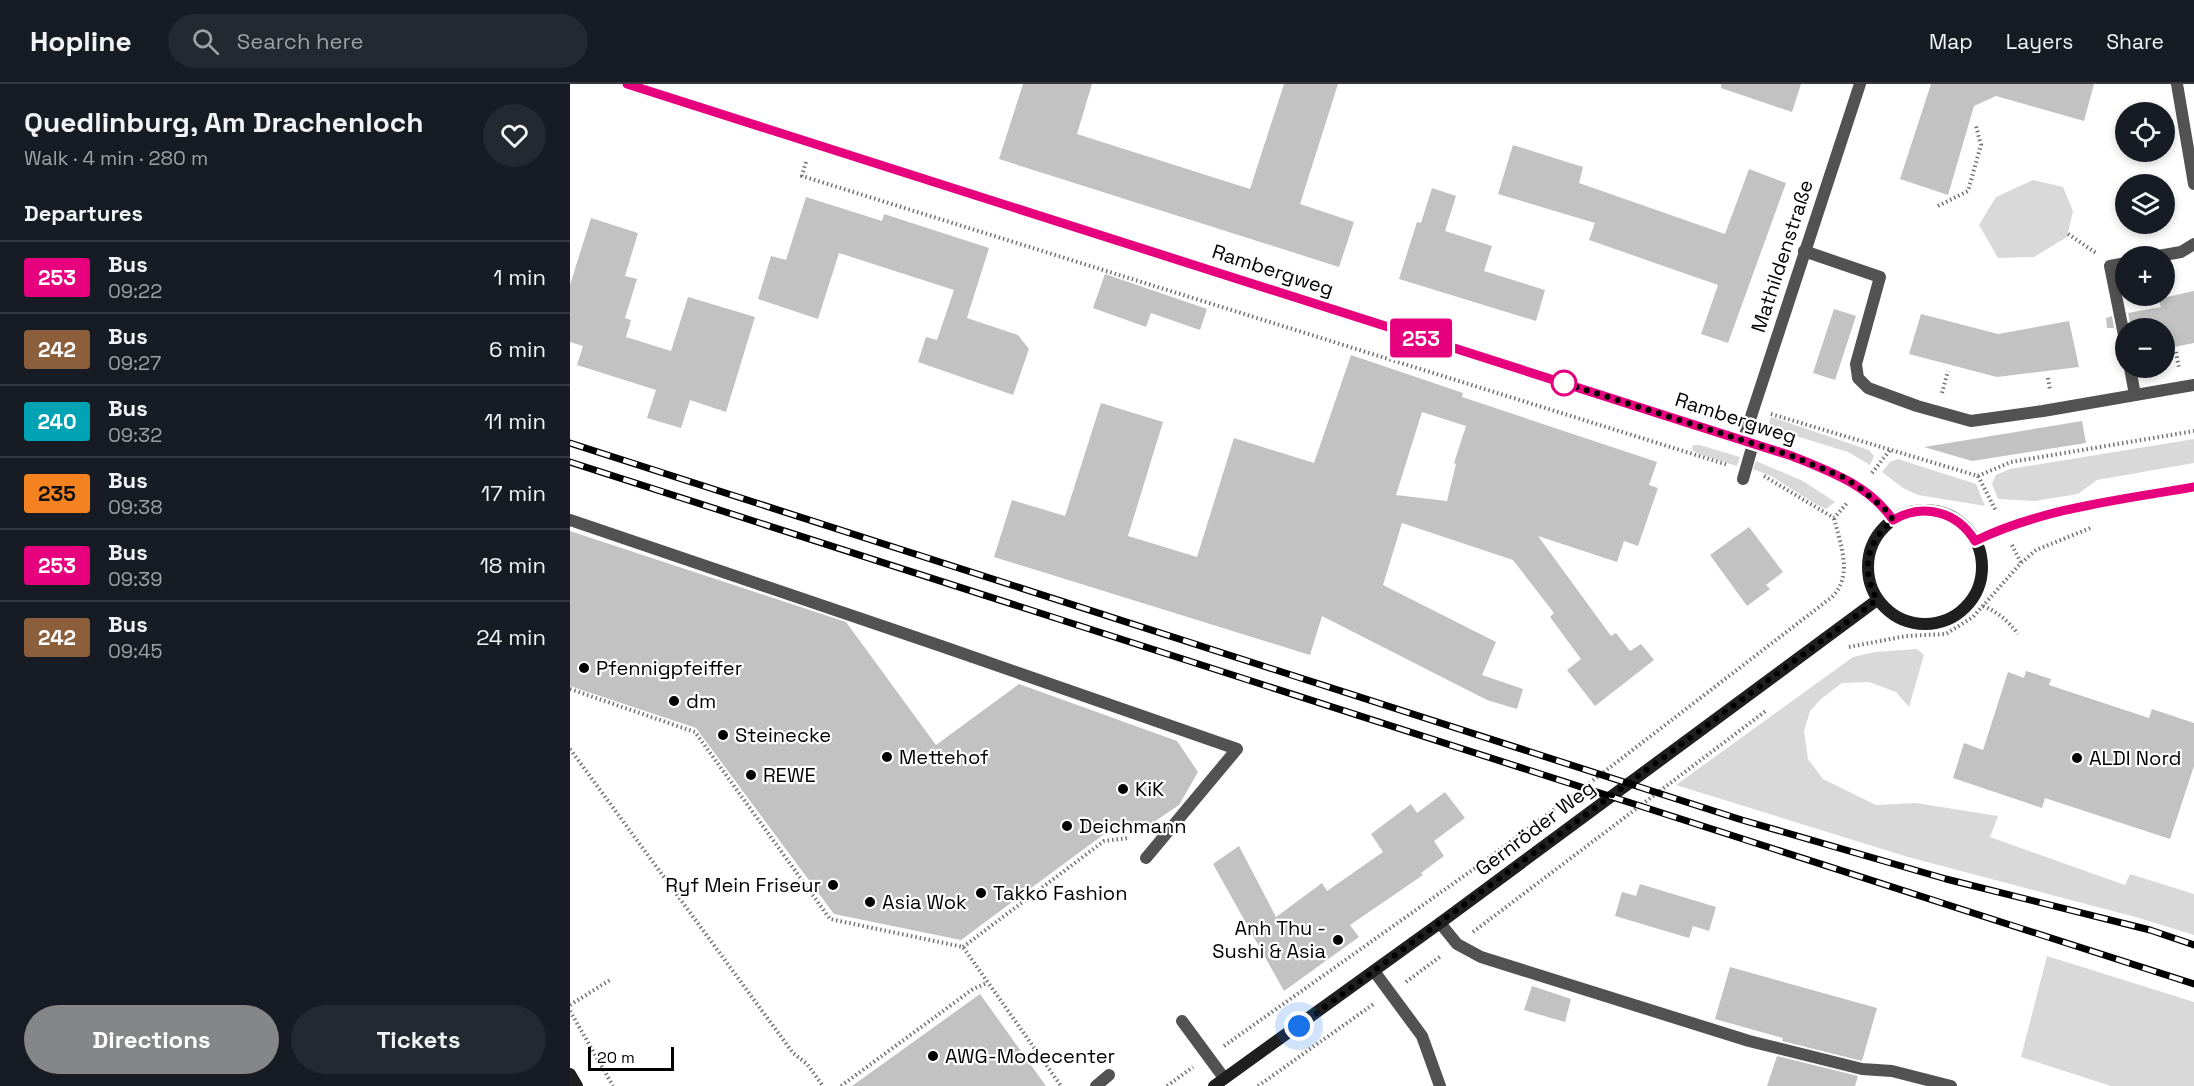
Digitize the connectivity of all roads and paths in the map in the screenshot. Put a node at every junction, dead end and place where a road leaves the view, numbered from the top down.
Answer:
1 (627, 84) edge
2 (1860, 84) edge
3 (2177, 84) edge
4 (1976, 126) dead end
5 (812, 144) junction
6 (2194, 184) edge
7 (1938, 206) dead end
8 (2068, 234) dead end
9 (2194, 243) edge
10 (1804, 251) junction
11 (2175, 253) edge
12 (2115, 265) edge
13 (2110, 266) junction
14 (2121, 318) edge
15 (2132, 378) edge
16 (2194, 385) edge
17 (2135, 394) junction
18 (1753, 409) junction
19 (2194, 431) edge
20 (1748, 442) junction
21 (1890, 450) junction
22 (1744, 475) junction
23 (2194, 487) edge
24 (1860, 488) junction
25 (1834, 519) junction
26 (570, 520) edge
27 (1893, 520) junction
28 (2099, 525) dead end
29 (1975, 541) junction
30 (1877, 600) junction
31 (1983, 606) junction
32 (2018, 634) dead end
33 (1849, 647) dead end
34 (570, 689) edge
35 (1773, 705) dead end
36 (570, 749) edge
37 (1129, 838) dead end
38 (1146, 858) dead end
39 (1440, 923) junction
40 (1456, 944) junction
41 (963, 947) junction
42 (1374, 971) junction
43 (610, 980) dead end
44 (987, 983) junction
45 (1390, 993) junction
46 (570, 1005) edge
47 (570, 1011) edge
48 (1182, 1021) dead end
49 (1209, 1057) junction
50 (570, 1074) edge
51 (1109, 1075) dead end
52 (1224, 1078) junction
53 (577, 1086) edge
54 (613, 1086) edge
55 (823, 1086) edge
56 (841, 1086) edge
57 (1061, 1086) edge
58 (1096, 1086) edge
59 (1167, 1086) edge
60 (1214, 1086) edge
61 (1258, 1086) edge
62 (1440, 1086) edge
63 (1951, 1086) edge

1 - 5 street, Rambergweg
2 - 10 street, Mathildenstraße
3 - 6 street
4 - 7 path
5 - 20 street, Rambergweg
5 - 22 path
8 - 13 path
9 - 11 street
10 - 17 street
10 - 18 street, Mathildenstraße
12 - 13 street
13 - 14 street
15 - 17 street
16 - 17 street
18 - 20 street, Mathildenstraße
18 - 21 path
19 - 21 path
20 - 22 street, Mathildenstraße
20 - 24 street, Rambergweg
21 - 24 path
22 - 25 path
23 - 29 main road
24 - 25 path
24 - 27 street, Rambergweg
25 - 49 path
26 - 38 street
27 - 29 main road
27 - 30 main road
28 - 31 path
29 - 30 main road
30 - 39 main road, Gernröder Weg
31 - 32 path
31 - 33 path
34 - 41 path
35 - 40 path
36 - 55 path
37 - 41 path
39 - 40 street
39 - 42 main road, Gernröder Weg
40 - 45 path
40 - 63 street
41 - 44 path
42 - 45 street
42 - 52 main road, Gernröder Weg
43 - 46 path
44 - 56 path
44 - 57 path
45 - 61 path
45 - 62 street
47 - 54 path
48 - 49 street
49 - 52 street
49 - 59 path
50 - 53 main road
51 - 58 street
52 - 60 main road, Gernröder Weg

